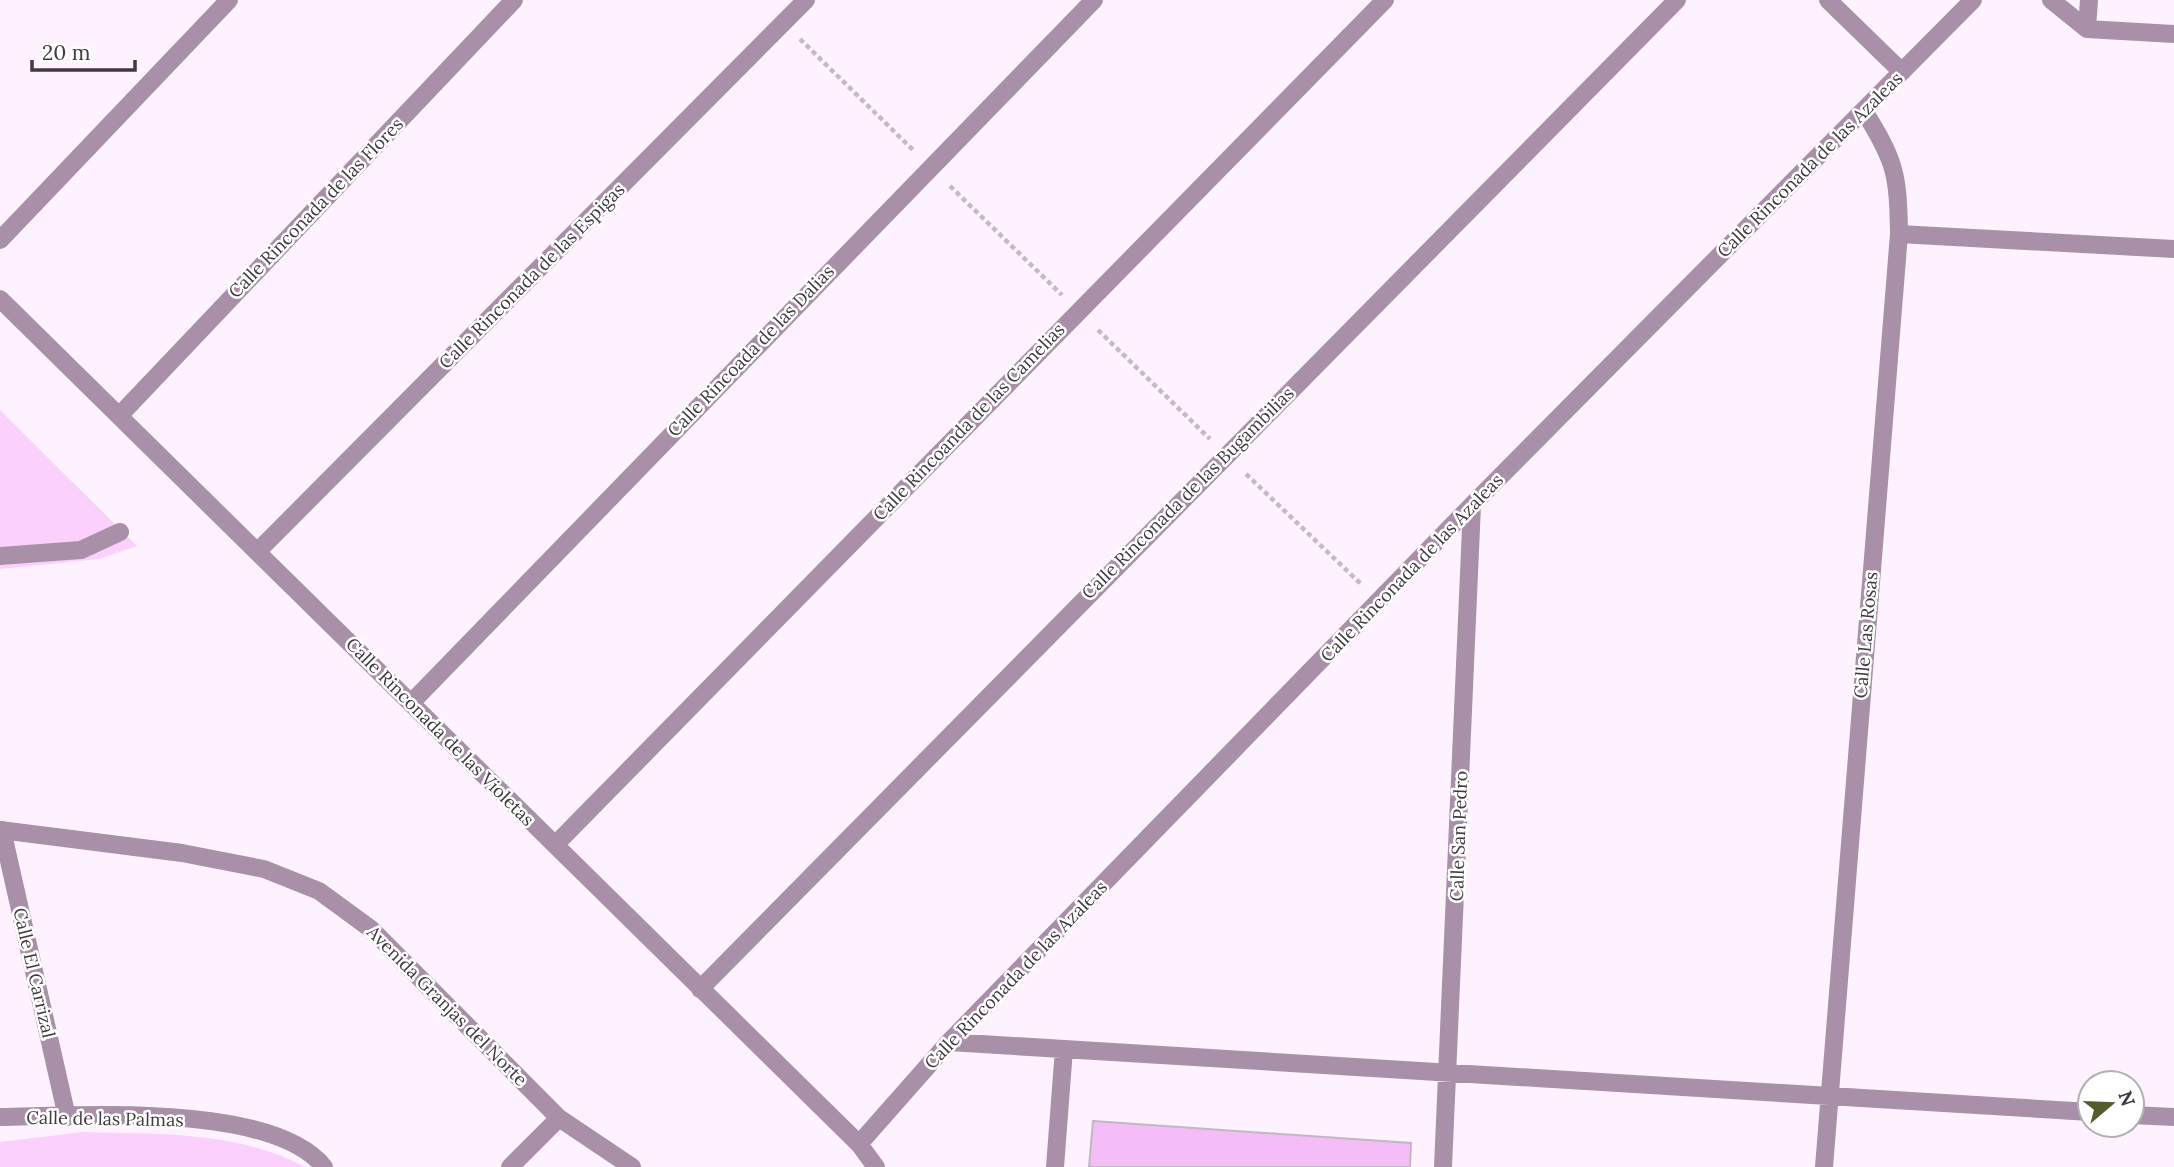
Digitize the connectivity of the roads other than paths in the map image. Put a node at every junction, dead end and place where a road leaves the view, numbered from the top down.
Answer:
1 (229, 0) edge
2 (514, 0) edge
3 (806, 0) edge
4 (1094, 0) edge
5 (1385, 0) edge
6 (1677, 0) edge
7 (1828, 0) edge
8 (1973, 0) edge
9 (2051, 0) edge
10 (2089, 0) edge
11 (2087, 29) junction
12 (2174, 34) edge
13 (1902, 72) junction
14 (1864, 111) junction
15 (1899, 234) junction
16 (0, 240) edge
17 (2174, 249) edge
18 (0, 299) edge
19 (119, 416) junction
20 (1472, 506) junction
21 (120, 532) dead end
22 (257, 552) junction
23 (0, 556) edge
24 (411, 703) junction
25 (1, 830) edge
26 (555, 845) junction
27 (700, 989) junction
28 (950, 1042) junction
29 (1063, 1049) junction
30 (1449, 1072) junction
31 (1829, 1096) junction
32 (2076, 1111) edge
33 (67, 1116) junction
34 (2146, 1116) edge
35 (0, 1117) edge
36 (2174, 1117) edge
37 (559, 1118) junction
38 (859, 1144) junction
39 (324, 1167) edge
40 (510, 1167) edge
41 (632, 1167) edge
42 (876, 1167) edge
43 (1055, 1167) edge
44 (1443, 1167) edge
45 (1824, 1167) edge

1 - 16 street
2 - 19 street, Calle Rinconada de las Flores
3 - 22 street, Calle Rinconada de las Espigas
4 - 24 street, Calle Rincoada de las Dalias
5 - 26 street, Calle Rincoanda de las Camelias
6 - 27 street, Calle Rinconada de las Bugambilias
7 - 13 street
8 - 13 street, Calle Rinconada de las Azaleas
9 - 11 street
10 - 11 street
11 - 12 street
13 - 14 street, Calle Rinconada de las Azaleas
14 - 15 street, Calle Las Rosas
14 - 20 street, Calle Rinconada de las Azaleas
15 - 17 street
15 - 31 street, Calle Las Rosas
18 - 19 street, Calle Rinconada de las Violetas
19 - 22 street, Calle Rinconada de las Violetas
20 - 28 street, Calle Rinconada de las Azaleas
20 - 30 street, Calle San Pedro
21 - 23 street
22 - 24 street, Calle Rinconada de las Violetas
24 - 26 street, Calle Rinconada de las Violetas
25 - 33 street, Calle El Carrizal
25 - 37 street, Avenida Granjas del Norte
26 - 27 street, Calle Rinconada de las Violetas
27 - 38 street, Calle Rinconada de las Violetas
28 - 29 street
28 - 38 street, Calle Rinconada de las Azaleas
29 - 30 street
29 - 43 street
30 - 31 street
30 - 44 street, Calle San Pedro
31 - 32 street
31 - 45 street, Calle Las Rosas
33 - 35 street, Calle de las Palmas
33 - 39 street, Calle de las Palmas
34 - 36 street
37 - 40 street
37 - 41 street, Avenida Granjas del Norte
38 - 42 street, Calle Rinconada de las Violetas

